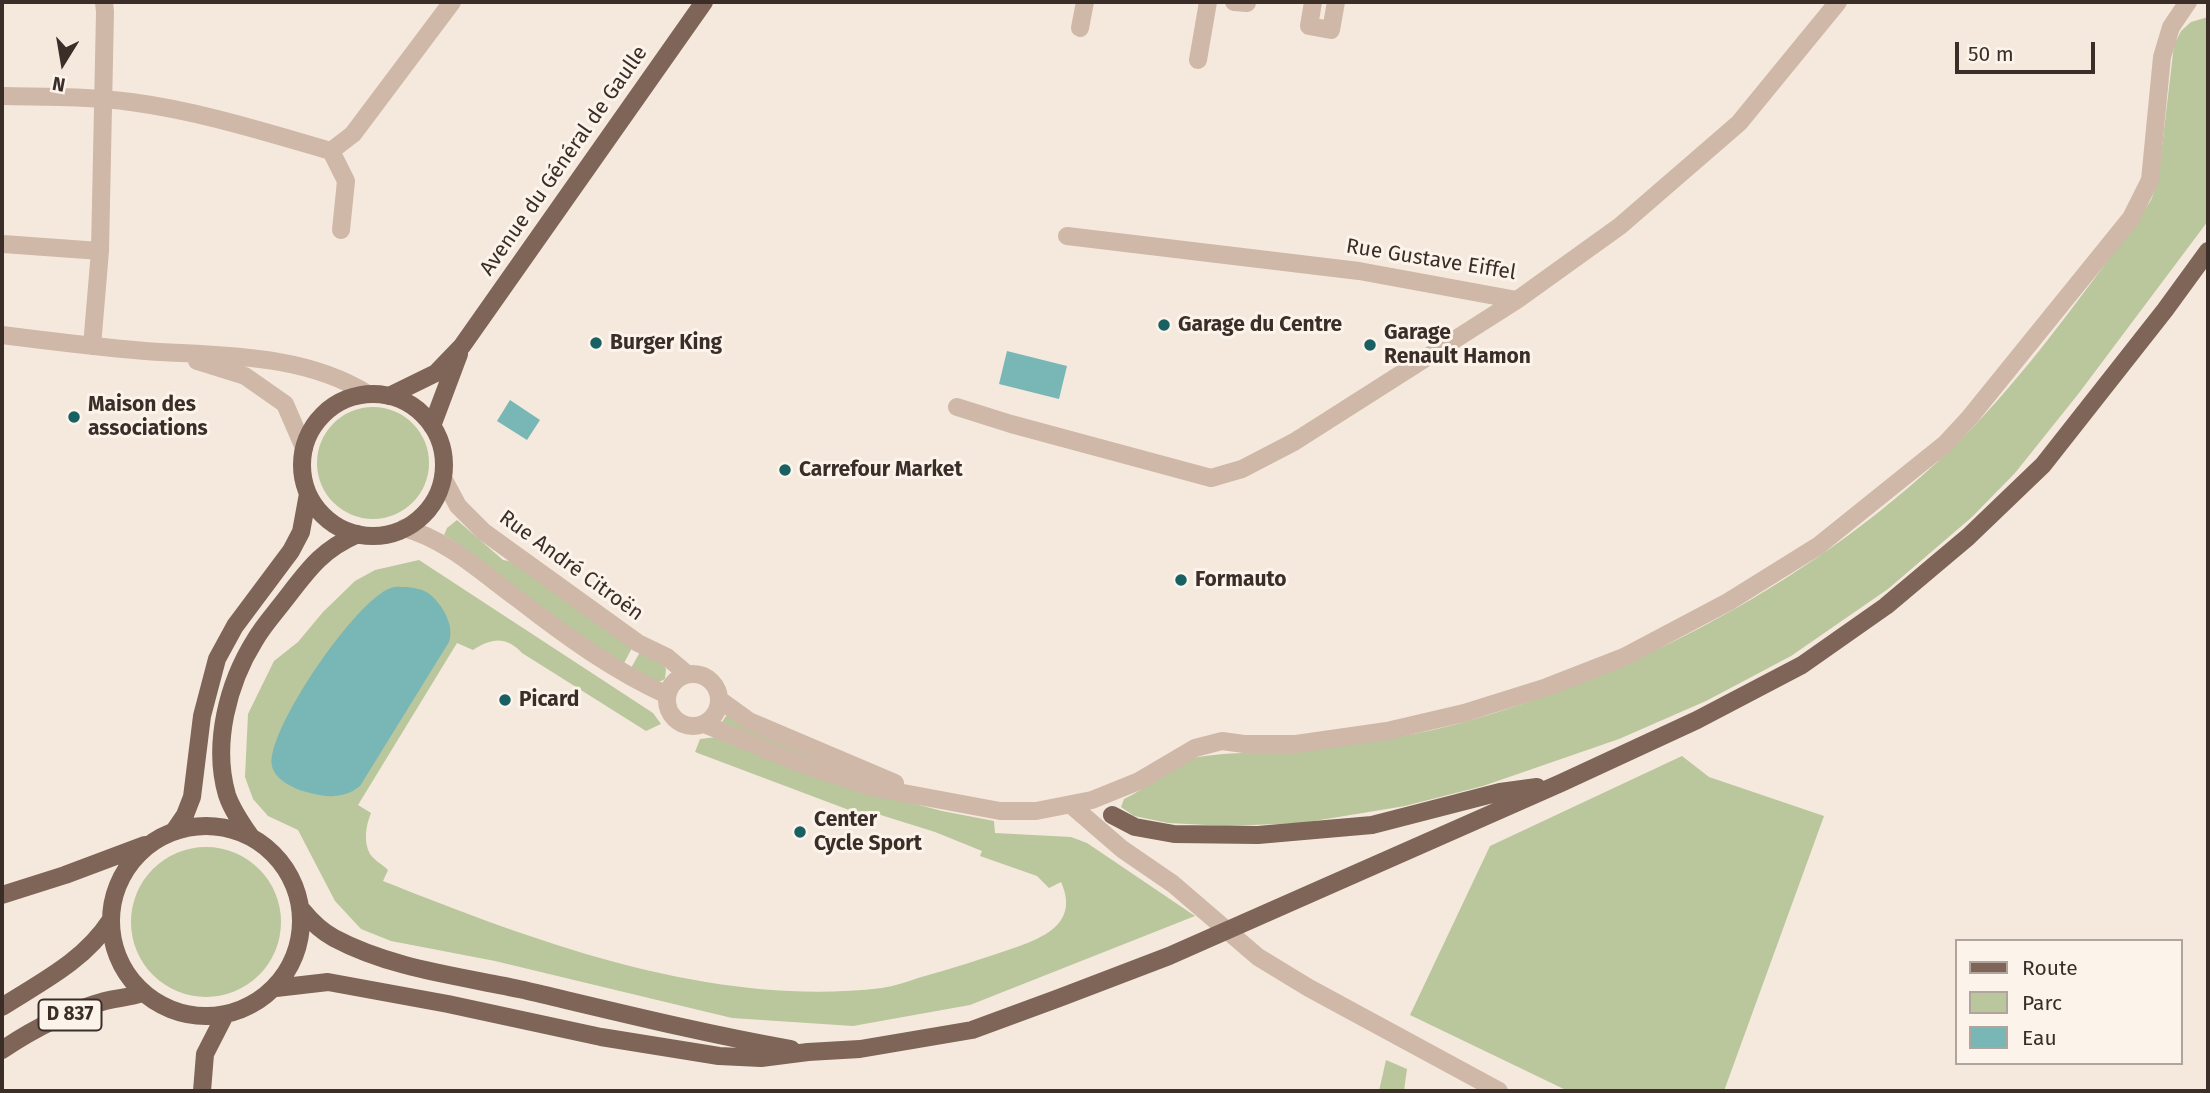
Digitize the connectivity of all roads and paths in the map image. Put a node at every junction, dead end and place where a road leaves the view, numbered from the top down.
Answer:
1 (104, 2) edge
2 (452, 2) edge
3 (704, 2) edge
4 (1085, 2) edge
5 (1208, 2) edge
6 (1313, 2) edge
7 (1336, 2) edge
8 (1838, 2) edge
9 (2188, 2) edge
10 (1080, 28) dead end
11 (1198, 60) dead end
12 (2, 96) edge
13 (104, 99) junction
14 (331, 151) junction
15 (341, 230) dead end
16 (1067, 236) dead end
17 (3, 244) edge
18 (100, 251) junction
19 (2208, 251) edge
20 (1517, 300) junction
21 (2, 335) edge
22 (92, 346) junction
23 (462, 346) junction
24 (145, 351) junction
25 (368, 394) junction
26 (389, 396) junction
27 (957, 407) dead end
28 (432, 426) junction
29 (304, 448) junction
30 (443, 478) junction
31 (308, 494) junction
32 (404, 528) junction
33 (358, 534) junction
34 (687, 674) junction
35 (667, 695) junction
36 (720, 701) junction
37 (704, 724) junction
38 (1561, 783) junction
39 (928, 796) junction
40 (1092, 800) junction
41 (1071, 805) junction
42 (1112, 815) junction
43 (174, 831) junction
44 (251, 837) junction
45 (151, 843) junction
46 (1122, 849) junction
47 (2, 895) edge
48 (302, 910) junction
49 (110, 921) junction
50 (276, 988) junction
51 (143, 993) junction
52 (2, 1007) edge
53 (225, 1015) junction
54 (2, 1050) edge
55 (808, 1052) junction
56 (202, 1091) edge
57 (1499, 1091) edge

1 - 13 street
2 - 14 street
3 - 23 main road, Avenue du Général de Gaulle
4 - 10 street
5 - 11 street
6 - 7 street
8 - 20 street, Rue Gustave Eiffel
9 - 40 street
12 - 13 street
13 - 14 street
13 - 18 street
14 - 15 street
16 - 20 street, Rue Gustave Eiffel
17 - 18 street
18 - 22 street
19 - 38 main road
20 - 27 street
21 - 22 street
22 - 24 street
23 - 26 main road, Avenue du Général de Gaulle
23 - 28 main road, Avenue du Général de Gaulle
24 - 25 street
24 - 29 street
25 - 26 main road
25 - 29 main road
26 - 28 main road
28 - 30 main road
29 - 31 main road
30 - 32 main road
30 - 34 street, Rue André Citroën
31 - 33 main road
31 - 43 main road
32 - 33 main road
32 - 35 street
33 - 44 main road
34 - 35 street
34 - 36 street
35 - 37 street
36 - 37 street
36 - 39 street
37 - 39 street
38 - 42 main road
38 - 55 main road
39 - 41 street
40 - 41 street
40 - 42 street
41 - 46 street
42 - 46 street
43 - 44 main road
43 - 45 main road
44 - 48 main road
45 - 47 main road
45 - 49 main road
46 - 57 street
48 - 50 main road
48 - 55 main road
49 - 51 main road
49 - 52 main road, D 837
50 - 53 main road
50 - 55 main road
51 - 53 main road
51 - 54 main road, D 837
53 - 56 main road

